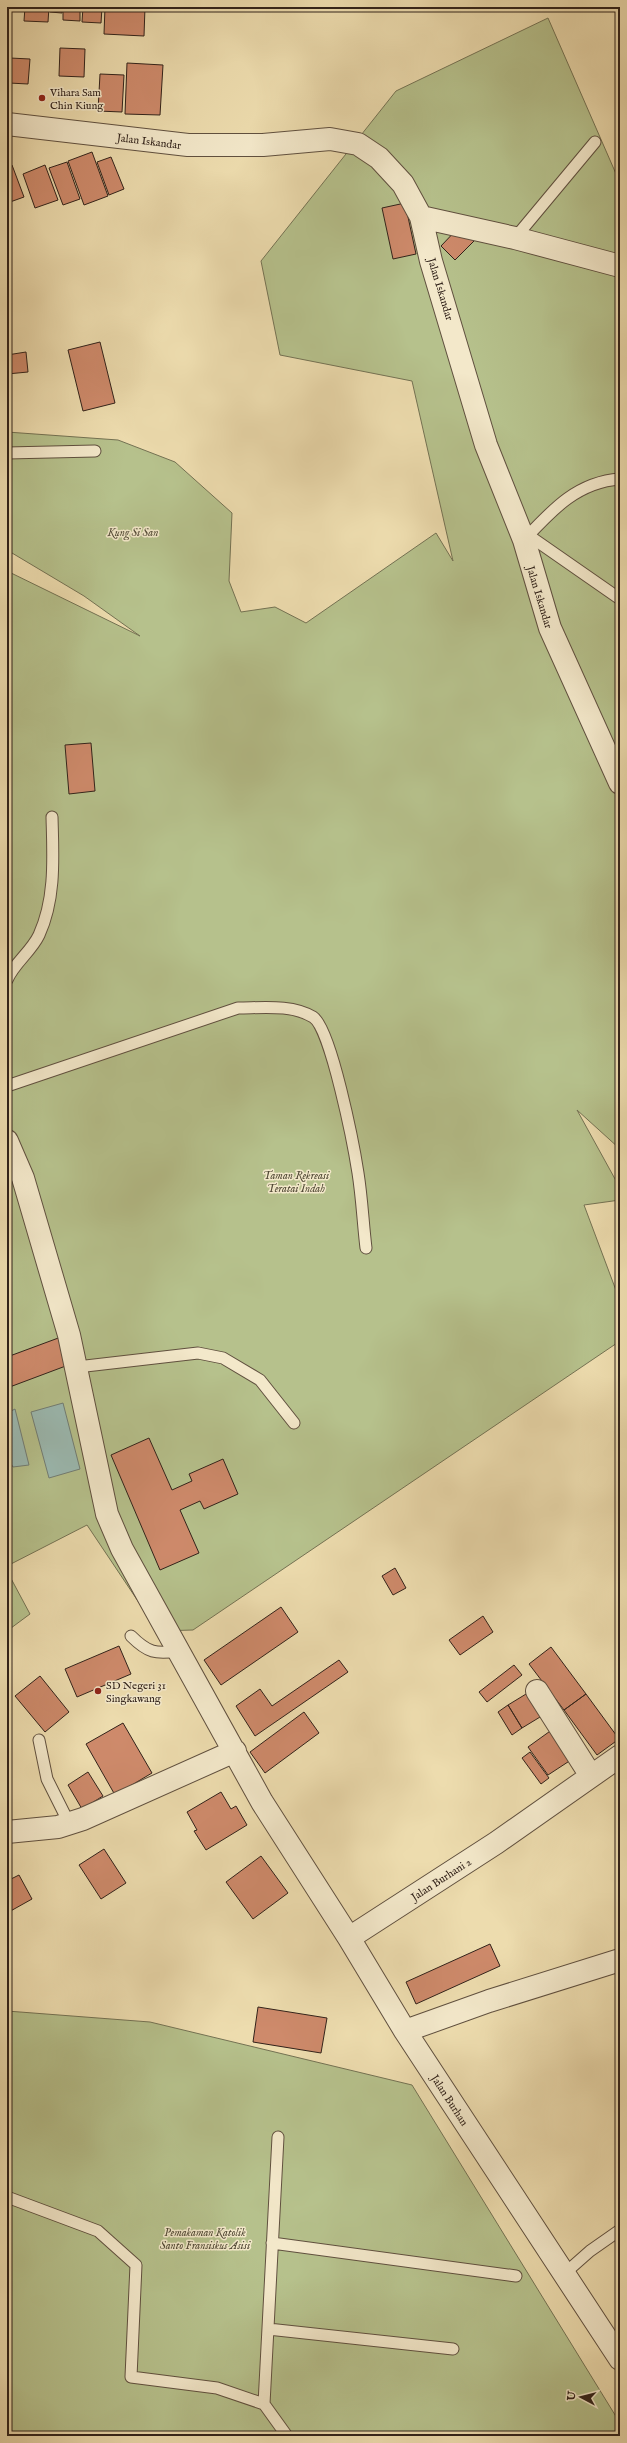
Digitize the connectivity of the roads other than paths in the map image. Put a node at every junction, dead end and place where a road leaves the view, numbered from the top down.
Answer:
1 (7, 124) edge
2 (595, 142) dead end
3 (421, 216) junction
4 (515, 238) junction
5 (620, 266) edge
6 (95, 451) dead end
7 (7, 454) edge
8 (620, 478) edge
9 (526, 538) junction
10 (620, 599) edge
11 (620, 783) edge
12 (52, 817) dead end
13 (7, 980) edge
14 (7, 1086) edge
15 (7, 1141) edge
16 (366, 1248) dead end
17 (77, 1367) junction
18 (294, 1423) dead end
19 (131, 1636) dead end
20 (179, 1651) junction
21 (537, 1691) dead end
22 (39, 1740) dead end
23 (235, 1751) junction
24 (620, 1756) edge
25 (591, 1776) junction
26 (69, 1823) junction
27 (7, 1832) edge
28 (349, 1938) junction
29 (620, 1960) edge
30 (405, 2031) junction
31 (278, 2136) dead end
32 (7, 2197) edge
33 (620, 2230) edge
34 (272, 2243) junction
35 (564, 2274) junction
36 (516, 2276) dead end
37 (268, 2329) junction
38 (453, 2349) dead end
39 (620, 2359) edge
40 (264, 2404) junction
41 (287, 2436) edge

1 - 3 street, Jalan Iskandar
2 - 4 lane
3 - 4 street
3 - 9 street, Jalan Iskandar
4 - 5 street
6 - 7 lane
8 - 9 lane
9 - 10 lane
9 - 11 street, Jalan Iskandar
12 - 13 lane
14 - 16 lane
15 - 17 street
17 - 18 lane
17 - 20 street
19 - 20 lane
20 - 23 street
21 - 25 street
22 - 26 lane
23 - 26 street
23 - 28 street
24 - 25 street, Jalan Burhani 2
25 - 28 street, Jalan Burhani 2
26 - 27 street
28 - 30 street
29 - 30 street
30 - 35 street, Jalan Burhan
31 - 34 lane
32 - 40 lane
33 - 35 lane
34 - 36 lane
34 - 37 lane
35 - 39 street, Jalan Burhan
37 - 38 lane
37 - 40 lane
40 - 41 lane

